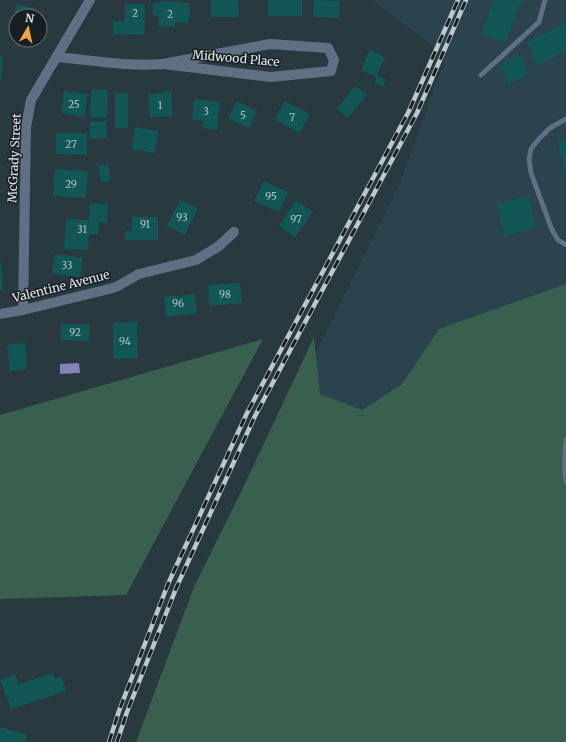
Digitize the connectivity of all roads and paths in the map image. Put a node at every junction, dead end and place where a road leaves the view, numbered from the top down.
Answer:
1 (90, 0) edge
2 (546, 0) edge
3 (56, 57) junction
4 (163, 64) junction
5 (481, 75) dead end
6 (566, 119) edge
7 (234, 232) dead end
8 (566, 245) edge
9 (23, 310) junction
10 (0, 314) edge
11 (566, 440) edge
12 (566, 481) edge

1 - 3 street, McGrady Street
2 - 5 lane
3 - 4 street, Midwood Place
3 - 9 street, McGrady Street
4 - 4 street, Midwood Place
6 - 8 lane
7 - 9 street, Valentine Avenue
9 - 10 street, Valentine Avenue
11 - 12 lane

